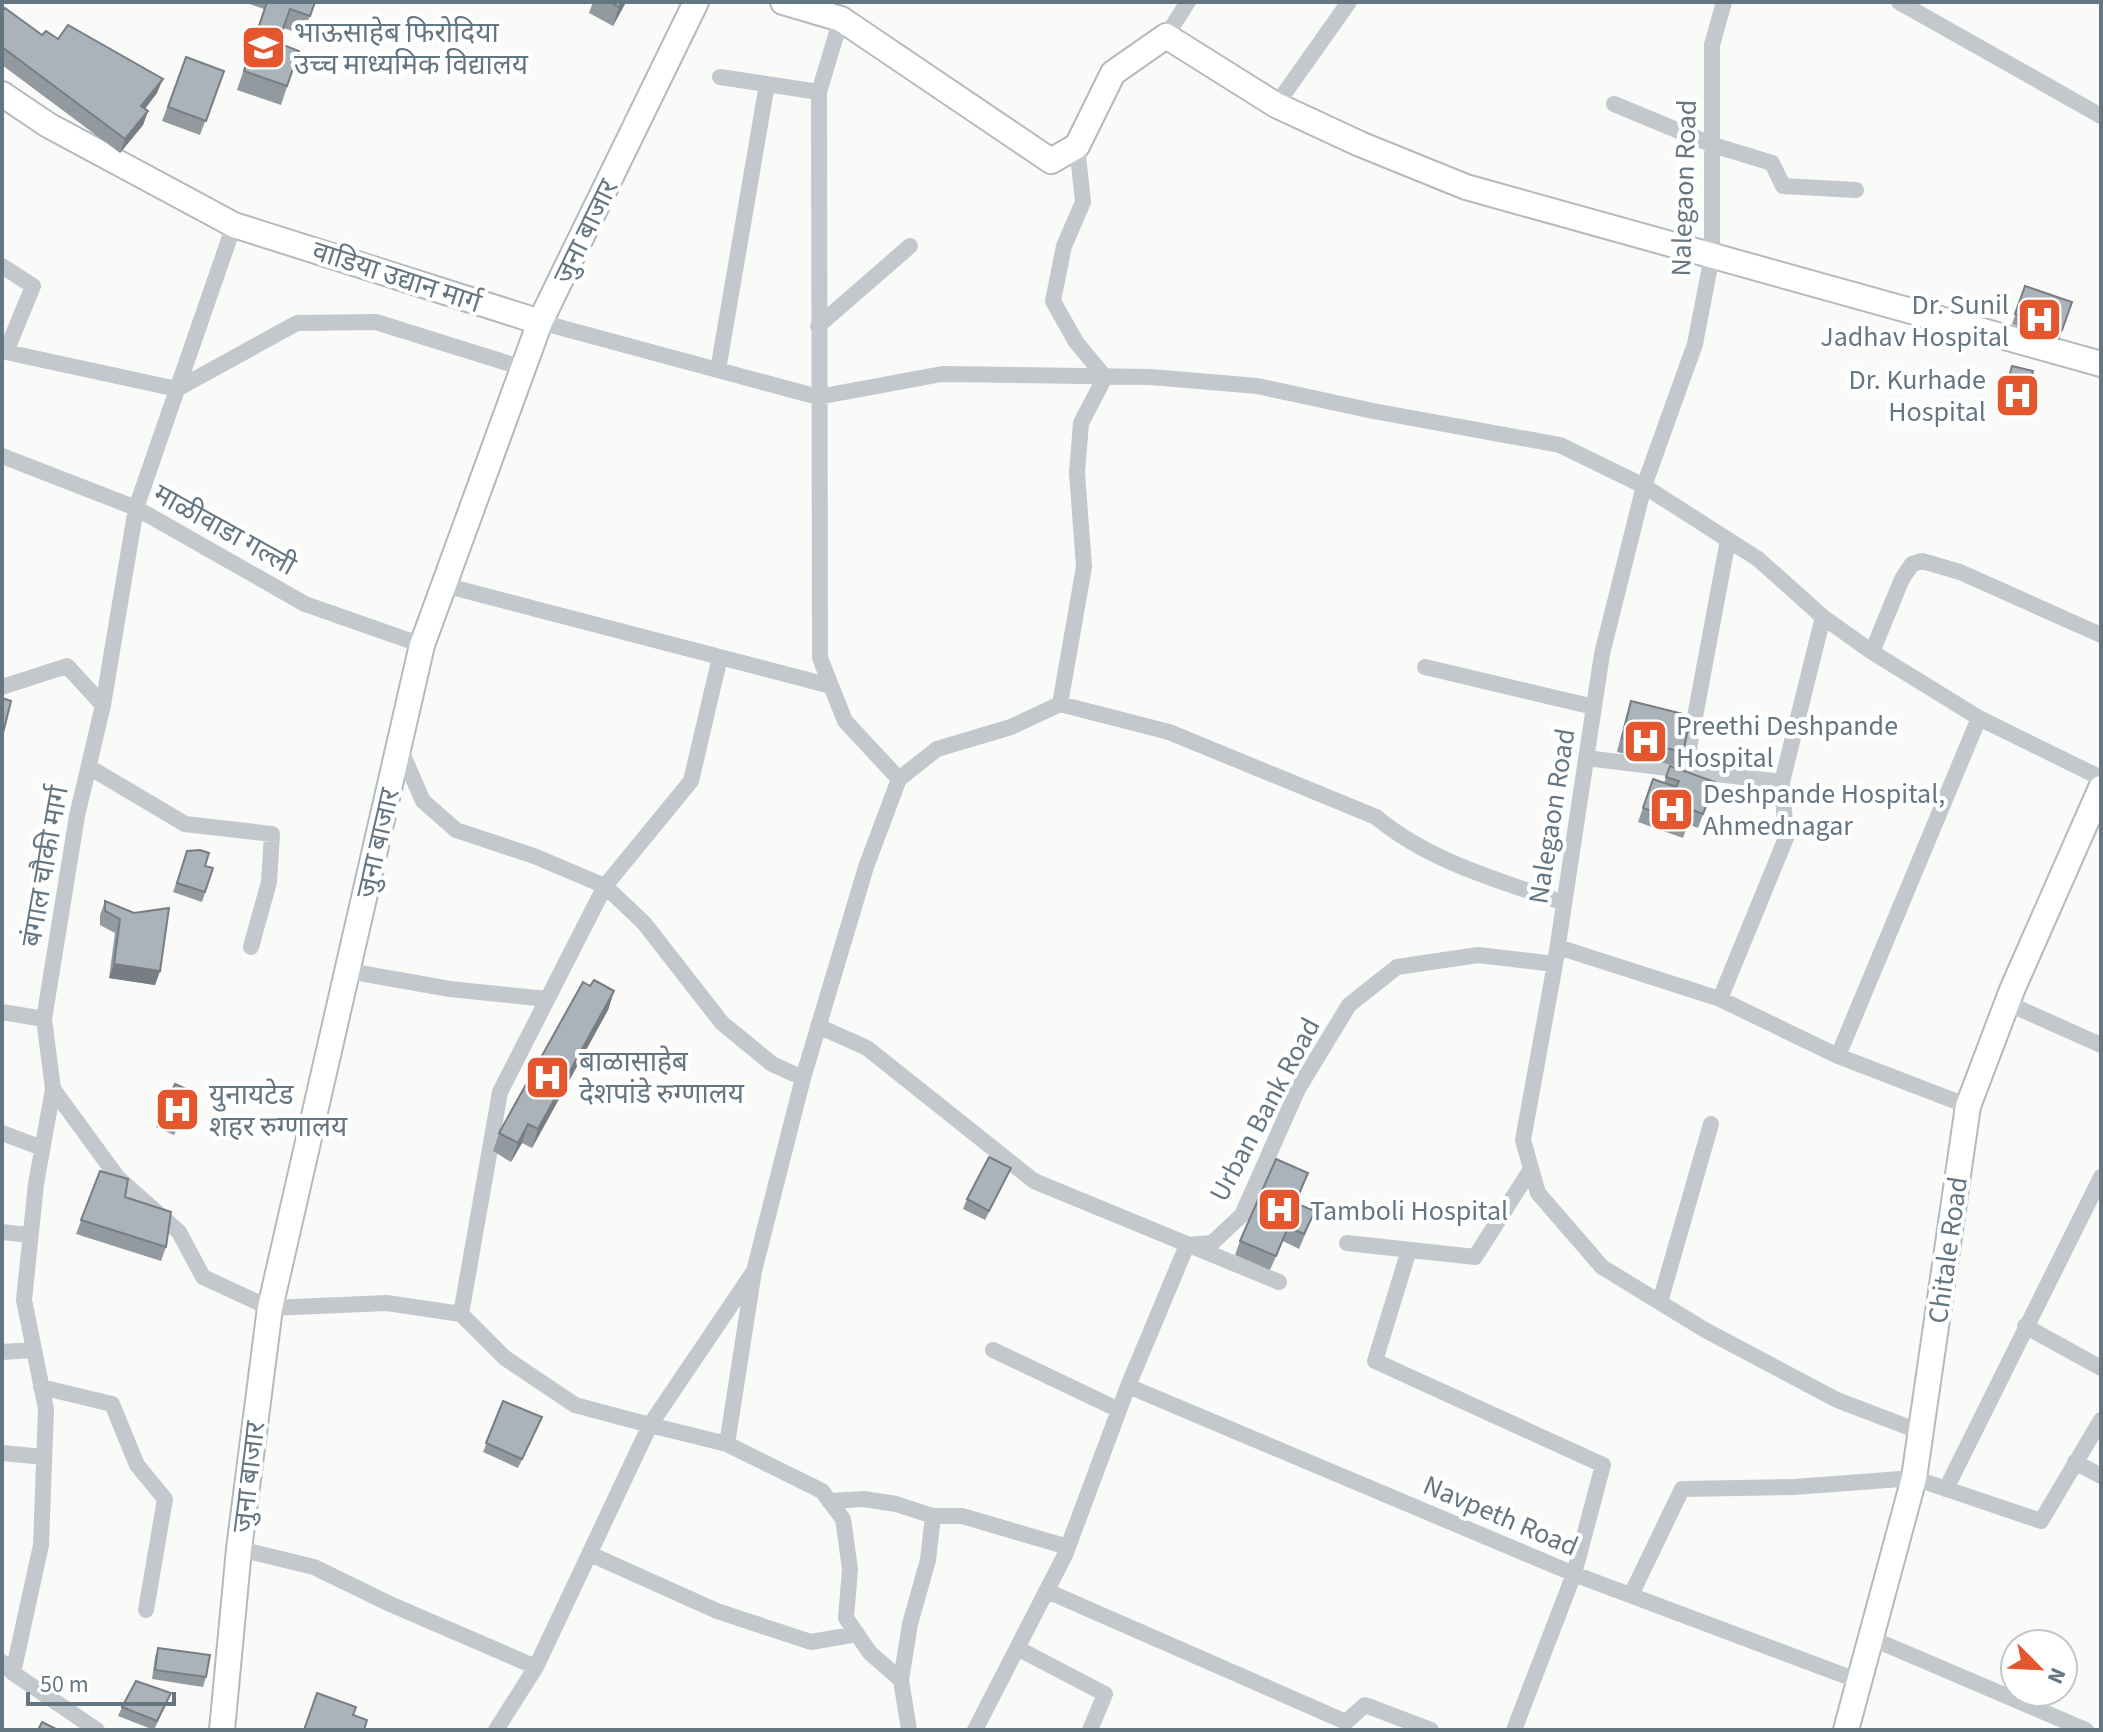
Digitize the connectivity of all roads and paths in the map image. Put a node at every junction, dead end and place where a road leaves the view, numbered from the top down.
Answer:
1 (696, 2) edge
2 (783, 2) edge
3 (1188, 2) edge
4 (1349, 2) edge
5 (1724, 2) edge
6 (1899, 2) edge
7 (847, 10) edge
8 (1166, 36) junction
9 (720, 77) dead end
10 (767, 84) junction
11 (819, 92) junction
12 (2, 94) edge
13 (1614, 104) dead end
14 (1276, 105) junction
15 (2101, 116) edge
16 (1713, 145) junction
17 (1077, 146) junction
18 (1856, 190) dead end
19 (234, 225) junction
20 (910, 246) dead end
21 (1712, 256) junction
22 (2, 266) edge
23 (540, 322) junction
24 (818, 326) junction
25 (2101, 364) edge
26 (523, 368) junction
27 (718, 370) junction
28 (1105, 377) junction
29 (177, 389) junction
30 (818, 397) junction
31 (2, 456) edge
32 (1644, 486) junction
33 (136, 508) junction
34 (1728, 540) junction
35 (444, 585) junction
36 (1823, 617) junction
37 (2101, 635) edge
38 (422, 645) junction
39 (1872, 652) junction
40 (720, 657) junction
41 (1425, 667) dead end
42 (831, 686) junction
43 (2, 687) edge
44 (1060, 704) junction
45 (103, 705) junction
46 (1594, 707) junction
47 (1979, 718) junction
48 (399, 746) junction
49 (1586, 758) junction
50 (89, 767) junction
51 (1685, 770) junction
52 (2101, 778) edge
53 (899, 779) junction
54 (1782, 782) junction
55 (2101, 788) edge
56 (605, 886) junction
57 (1564, 903) junction
58 (251, 947) dead end
59 (1558, 947) junction
60 (1555, 964) junction
61 (348, 971) junction
62 (547, 999) junction
63 (1720, 999) junction
64 (2007, 1003) junction
65 (2, 1012) edge
66 (44, 1019) junction
67 (818, 1026) junction
68 (2101, 1045) edge
69 (1838, 1056) junction
70 (803, 1078) junction
71 (53, 1089) junction
72 (1968, 1106) junction
73 (1711, 1124) dead end
74 (2, 1133) edge
75 (42, 1148) junction
76 (1531, 1169) junction
77 (2101, 1177) edge
78 (2, 1232) edge
79 (30, 1235) junction
80 (1347, 1243) dead end
81 (1187, 1245) junction
82 (1409, 1250) junction
83 (754, 1271) junction
84 (1279, 1282) dead end
85 (1660, 1302) junction
86 (270, 1308) junction
87 (461, 1314) junction
88 (2025, 1326) junction
89 (34, 1350) junction
90 (993, 1350) dead end
91 (2, 1352) edge
92 (2101, 1368) edge
93 (1128, 1386) junction
94 (41, 1387) junction
95 (1119, 1410) junction
96 (2101, 1420) edge
97 (650, 1425) junction
98 (1921, 1432) junction
99 (727, 1444) junction
100 (2, 1453) edge
101 (44, 1457) junction
102 (2075, 1462) junction
103 (2101, 1476) edge
104 (1914, 1478) junction
105 (1946, 1489) junction
106 (829, 1501) junction
107 (933, 1516) junction
108 (1068, 1547) junction
109 (239, 1549) junction
110 (590, 1554) junction
111 (1574, 1574) junction
112 (1047, 1591) junction
113 (1631, 1595) junction
114 (146, 1610) dead end
115 (857, 1634) junction
116 (1873, 1639) junction
117 (1017, 1648) junction
118 (536, 1667) junction
119 (7, 1668) edge
120 (901, 1680) junction
121 (1859, 1681) junction
122 (97, 1730) edge
123 (222, 1730) edge
124 (496, 1730) edge
125 (909, 1730) edge
126 (975, 1730) edge
127 (1090, 1730) edge
128 (1431, 1730) edge
129 (1514, 1730) edge
130 (1846, 1730) edge
131 (2086, 1730) edge

1 - 23 street, जुना बाजार
2 - 7 street
3 - 8 street
4 - 14 street
5 - 16 street, Nalegaon Road
6 - 15 street
7 - 11 street
7 - 17 street
8 - 14 street
8 - 17 street
9 - 10 street
10 - 11 street
10 - 27 street
11 - 24 street
12 - 19 street, वाडिया उद्यान मार्ग
13 - 16 street
14 - 21 street
16 - 18 street
16 - 21 street, Nalegaon Road
17 - 28 street
19 - 23 street, वाडिया उद्यान मार्ग
19 - 29 street, बंगाल चौकी मार्ग
20 - 24 street
21 - 25 street
21 - 32 street, Nalegaon Road
22 - 29 street
23 - 26 street, जुना बाजार
23 - 27 street, वाडिया उद्यान मार्ग
24 - 30 street
26 - 29 street
26 - 35 street, जुना बाजार
27 - 30 street, वाडिया उद्यान मार्ग
28 - 30 street
28 - 32 street
28 - 44 street
29 - 33 street, बंगाल चौकी मार्ग
30 - 42 street
31 - 33 street, माळीवाडा गल्ली
32 - 34 street
32 - 46 street, Nalegaon Road
33 - 38 street, माळीवाडा गल्ली
33 - 45 street, बंगाल चौकी मार्ग
34 - 36 street
34 - 51 street
35 - 38 street, जुना बाजार
35 - 40 street
36 - 39 street
36 - 54 street
37 - 39 street
38 - 48 street, जुना बाजार
39 - 47 street
40 - 42 street
40 - 56 street
41 - 46 street
42 - 53 street
43 - 45 street
44 - 53 street
44 - 57 street
45 - 50 street, बंगाल चौकी मार्ग
46 - 49 street, Nalegaon Road
47 - 52 street
47 - 69 street
48 - 56 street
48 - 61 street, जुना बाजार
49 - 51 street
49 - 57 street, Nalegaon Road
50 - 58 street
50 - 66 street, बंगाल चौकी मार्ग
51 - 54 street
53 - 67 street
54 - 63 street
55 - 64 street, Chitale Road
56 - 62 street
56 - 70 street
57 - 59 street, Nalegaon Road
59 - 60 street, Nalegaon Road
59 - 63 street
60 - 76 street, Nalegaon Road
60 - 81 street, Urban Bank Road
61 - 62 street
61 - 86 street, जुना बाजार
62 - 87 street
63 - 69 street
64 - 68 street
64 - 72 street, Chitale Road
65 - 66 street
66 - 71 street, बंगाल चौकी मार्ग
67 - 70 street
67 - 81 street
69 - 72 street
70 - 83 street
71 - 75 street, बंगाल चौकी मार्ग
71 - 86 street
72 - 98 street, Chitale Road
73 - 85 street
74 - 75 street
75 - 79 street, बंगाल चौकी मार्ग
76 - 82 street
76 - 85 street, Nalegaon Road
77 - 88 street
78 - 79 street
79 - 89 street, बंगाल चौकी मार्ग
80 - 82 street
81 - 84 street
81 - 93 street
82 - 111 street
83 - 97 street
83 - 99 street
85 - 98 street, Nalegaon Road
86 - 87 street
86 - 109 street, जुना बाजार
87 - 97 street
88 - 92 street
88 - 105 street
89 - 91 street
89 - 94 street, बंगाल चौकी मार्ग
90 - 95 street
93 - 95 street
93 - 111 street, Navpeth Road
94 - 101 street, बंगाल चौकी मार्ग
94 - 114 street
95 - 108 street
96 - 102 street
97 - 99 street
97 - 110 street
98 - 104 street, Chitale Road
99 - 106 street
100 - 101 street
101 - 119 street, बंगाल चौकी मार्ग
102 - 103 street
102 - 105 street
104 - 105 street
104 - 113 street
104 - 116 street, Chitale Road
106 - 107 street
106 - 115 street
107 - 108 street
107 - 120 street
108 - 112 street
109 - 118 street
109 - 123 street, जुना बाजार
110 - 115 street
110 - 118 street
111 - 113 street, Navpeth Road
111 - 129 street
112 - 117 street
112 - 128 street
113 - 121 street, Navpeth Road
115 - 120 street
116 - 121 street, Chitale Road
116 - 131 street
117 - 126 street
117 - 127 street
118 - 124 street
119 - 122 street
120 - 125 street
121 - 130 street, Chitale Road

